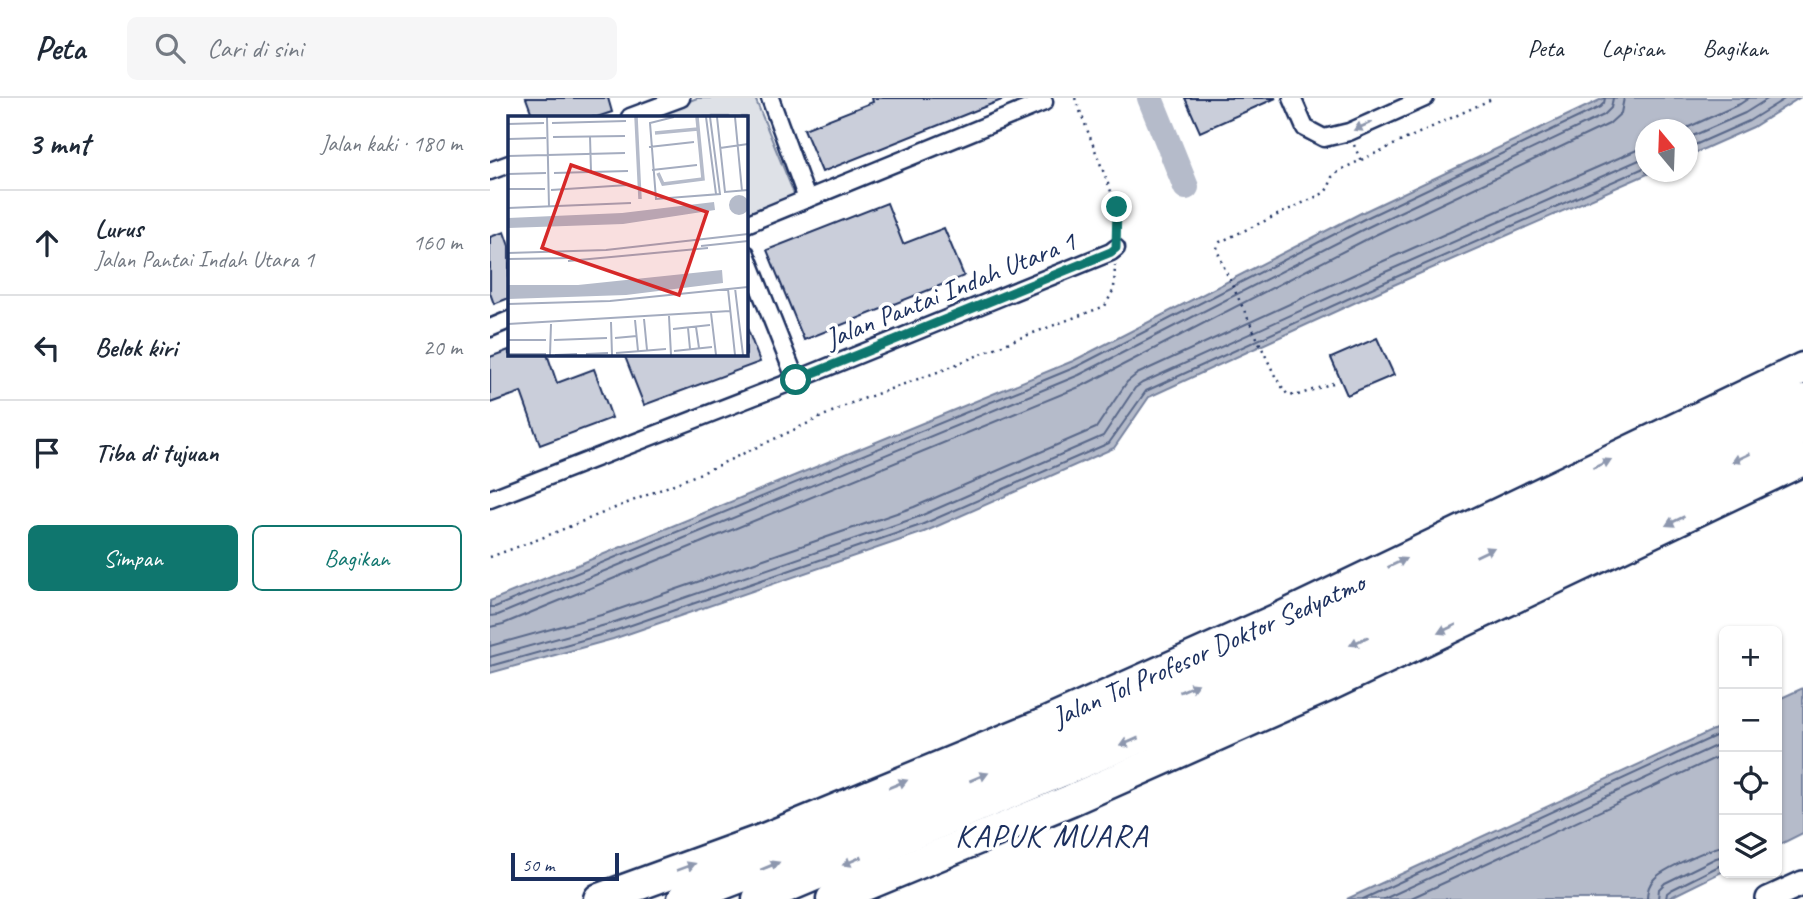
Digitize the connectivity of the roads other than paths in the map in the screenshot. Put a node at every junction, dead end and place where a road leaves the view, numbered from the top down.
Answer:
1 (681, 98) edge
2 (770, 98) edge
3 (1292, 98) edge
4 (1425, 98) edge
5 (1045, 102) dead end
6 (633, 116) edge
7 (508, 164) edge
8 (490, 171) edge
9 (807, 199) junction
10 (747, 224) edge
11 (1116, 248) road end
12 (747, 257) edge
13 (508, 320) edge
14 (490, 328) edge
15 (1803, 368) edge
16 (796, 380) junction
17 (1803, 400) edge
18 (1803, 429) edge
19 (1803, 460) edge
20 (490, 499) edge
21 (1803, 883) edge
22 (599, 899) edge
23 (683, 899) edge
24 (758, 899) edge
25 (832, 899) edge
26 (1768, 899) edge

1 - 6 street
2 - 9 street
4 -> 3 street
5 - 9 street
7 - 8 street
9 - 10 street
11 - 16 street, Jalan Pantai Indah Utara 1
12 - 16 street
13 - 14 street
22 -> 15 highway, Jalan Tol Profesor Doktor Sedyatmo
16 - 20 street, Jalan Pantai Indah Utara 1
23 -> 17 highway, Jalan Tol Profesor Doktor Sedyatmo
18 -> 24 highway, Jalan Tol Profesor Doktor Sedyatmo
19 -> 25 highway
21 - 26 street

